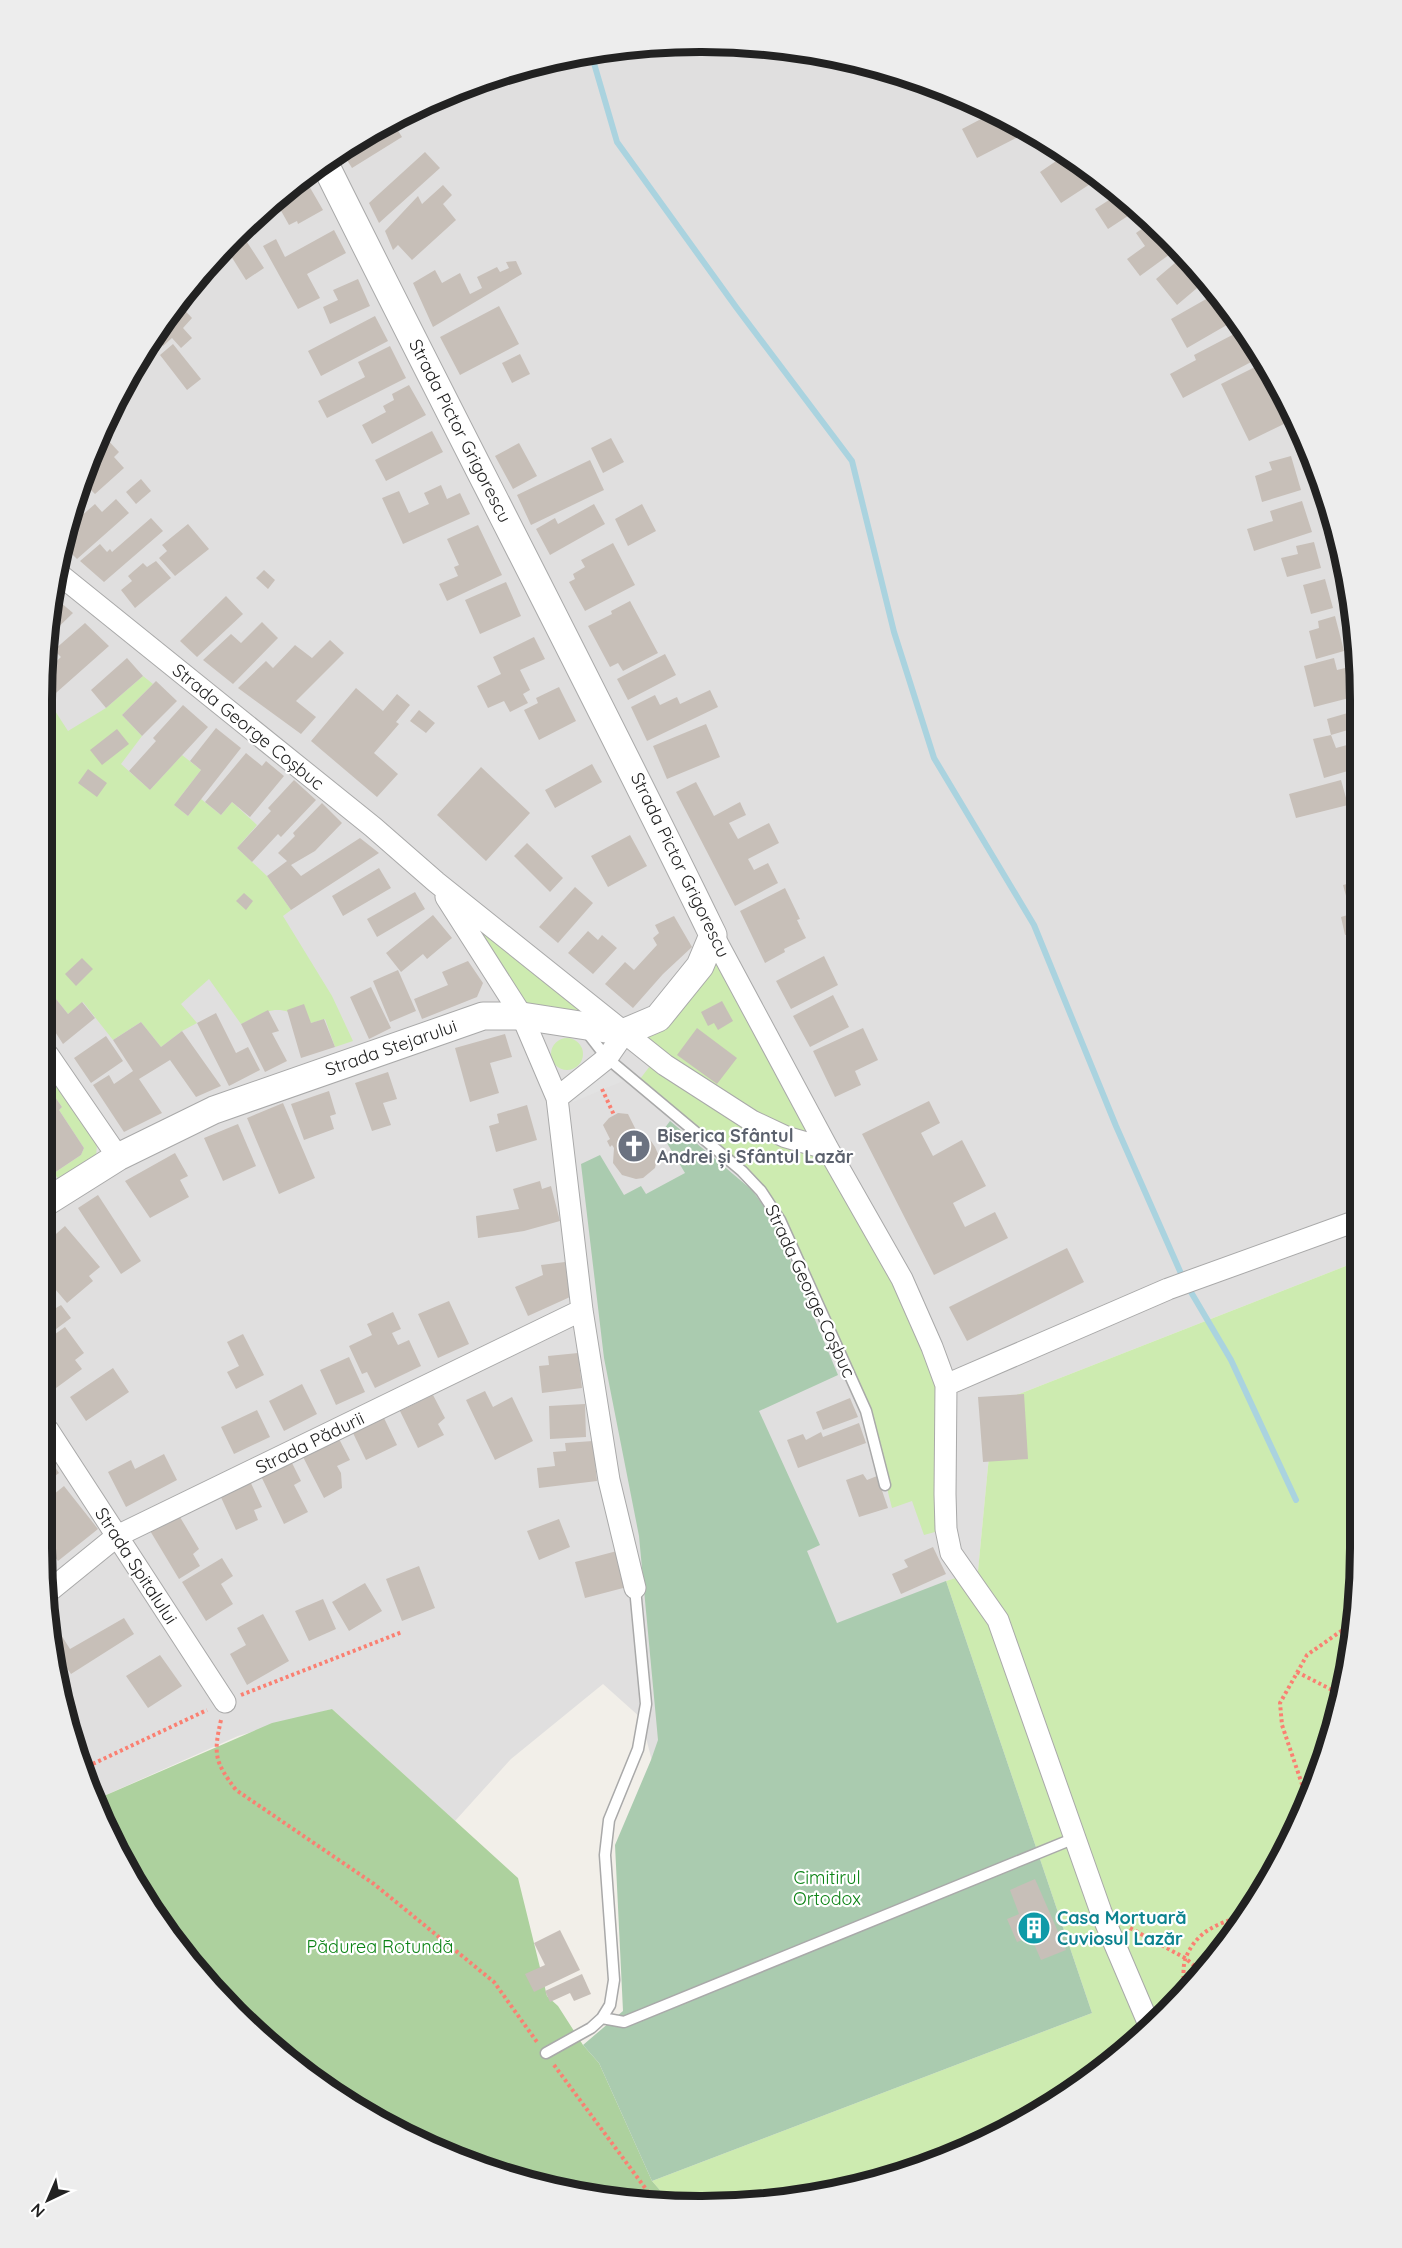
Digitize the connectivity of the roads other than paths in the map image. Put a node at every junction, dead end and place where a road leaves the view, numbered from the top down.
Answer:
1 (328, 171) edge
2 (64, 578) edge
3 (436, 882) junction
4 (713, 935) junction
5 (522, 1016) junction
6 (581, 1025) junction
7 (626, 1032) junction
8 (52, 1061) edge
9 (600, 1063) junction
10 (557, 1098) junction
11 (828, 1149) junction
12 (118, 1157) junction
13 (52, 1198) edge
14 (1350, 1223) edge
15 (582, 1310) junction
16 (946, 1385) junction
17 (52, 1436) edge
18 (885, 1485) dead end
19 (117, 1536) junction
20 (54, 1587) edge
21 (635, 1588) joint
22 (225, 1702) road end
23 (1075, 1838) junction
24 (602, 2018) junction
25 (1146, 2019) edge
26 (546, 2053) road end

1 - 4 street, Strada Pictor Grigorescu
2 - 3 street, Strada George Coșbuc
3 - 5 street, Strada George Coșbuc
3 - 7 street, Strada George Coșbuc
4 - 7 street
4 - 11 street, Strada Pictor Grigorescu
5 - 6 street, Strada Stejarului
5 - 10 street, Strada George Coșbuc
5 - 12 street, Strada Stejarului
6 - 7 street, Strada Stejarului
6 - 9 lane, Strada George Coșbuc
7 - 9 street
7 - 11 street, Strada George Coșbuc
8 - 12 street
9 - 10 street
9 - 18 lane, Strada George Coșbuc
10 - 15 street, Strada George Coșbuc
11 - 16 street, Strada Pictor Grigorescu
12 - 13 street, Strada Stejarului
14 - 16 street
15 - 19 street, Strada Pădurii
15 - 21 street, Strada George Coșbuc
16 - 23 street, Strada Pictor Grigorescu
17 - 19 street, Strada Spitalului
19 - 20 street, Strada Pădurii
19 - 22 street, Strada Spitalului
21 - 24 lane
23 - 24 lane
23 - 25 street, Strada Pictor Grigorescu
24 - 26 lane

